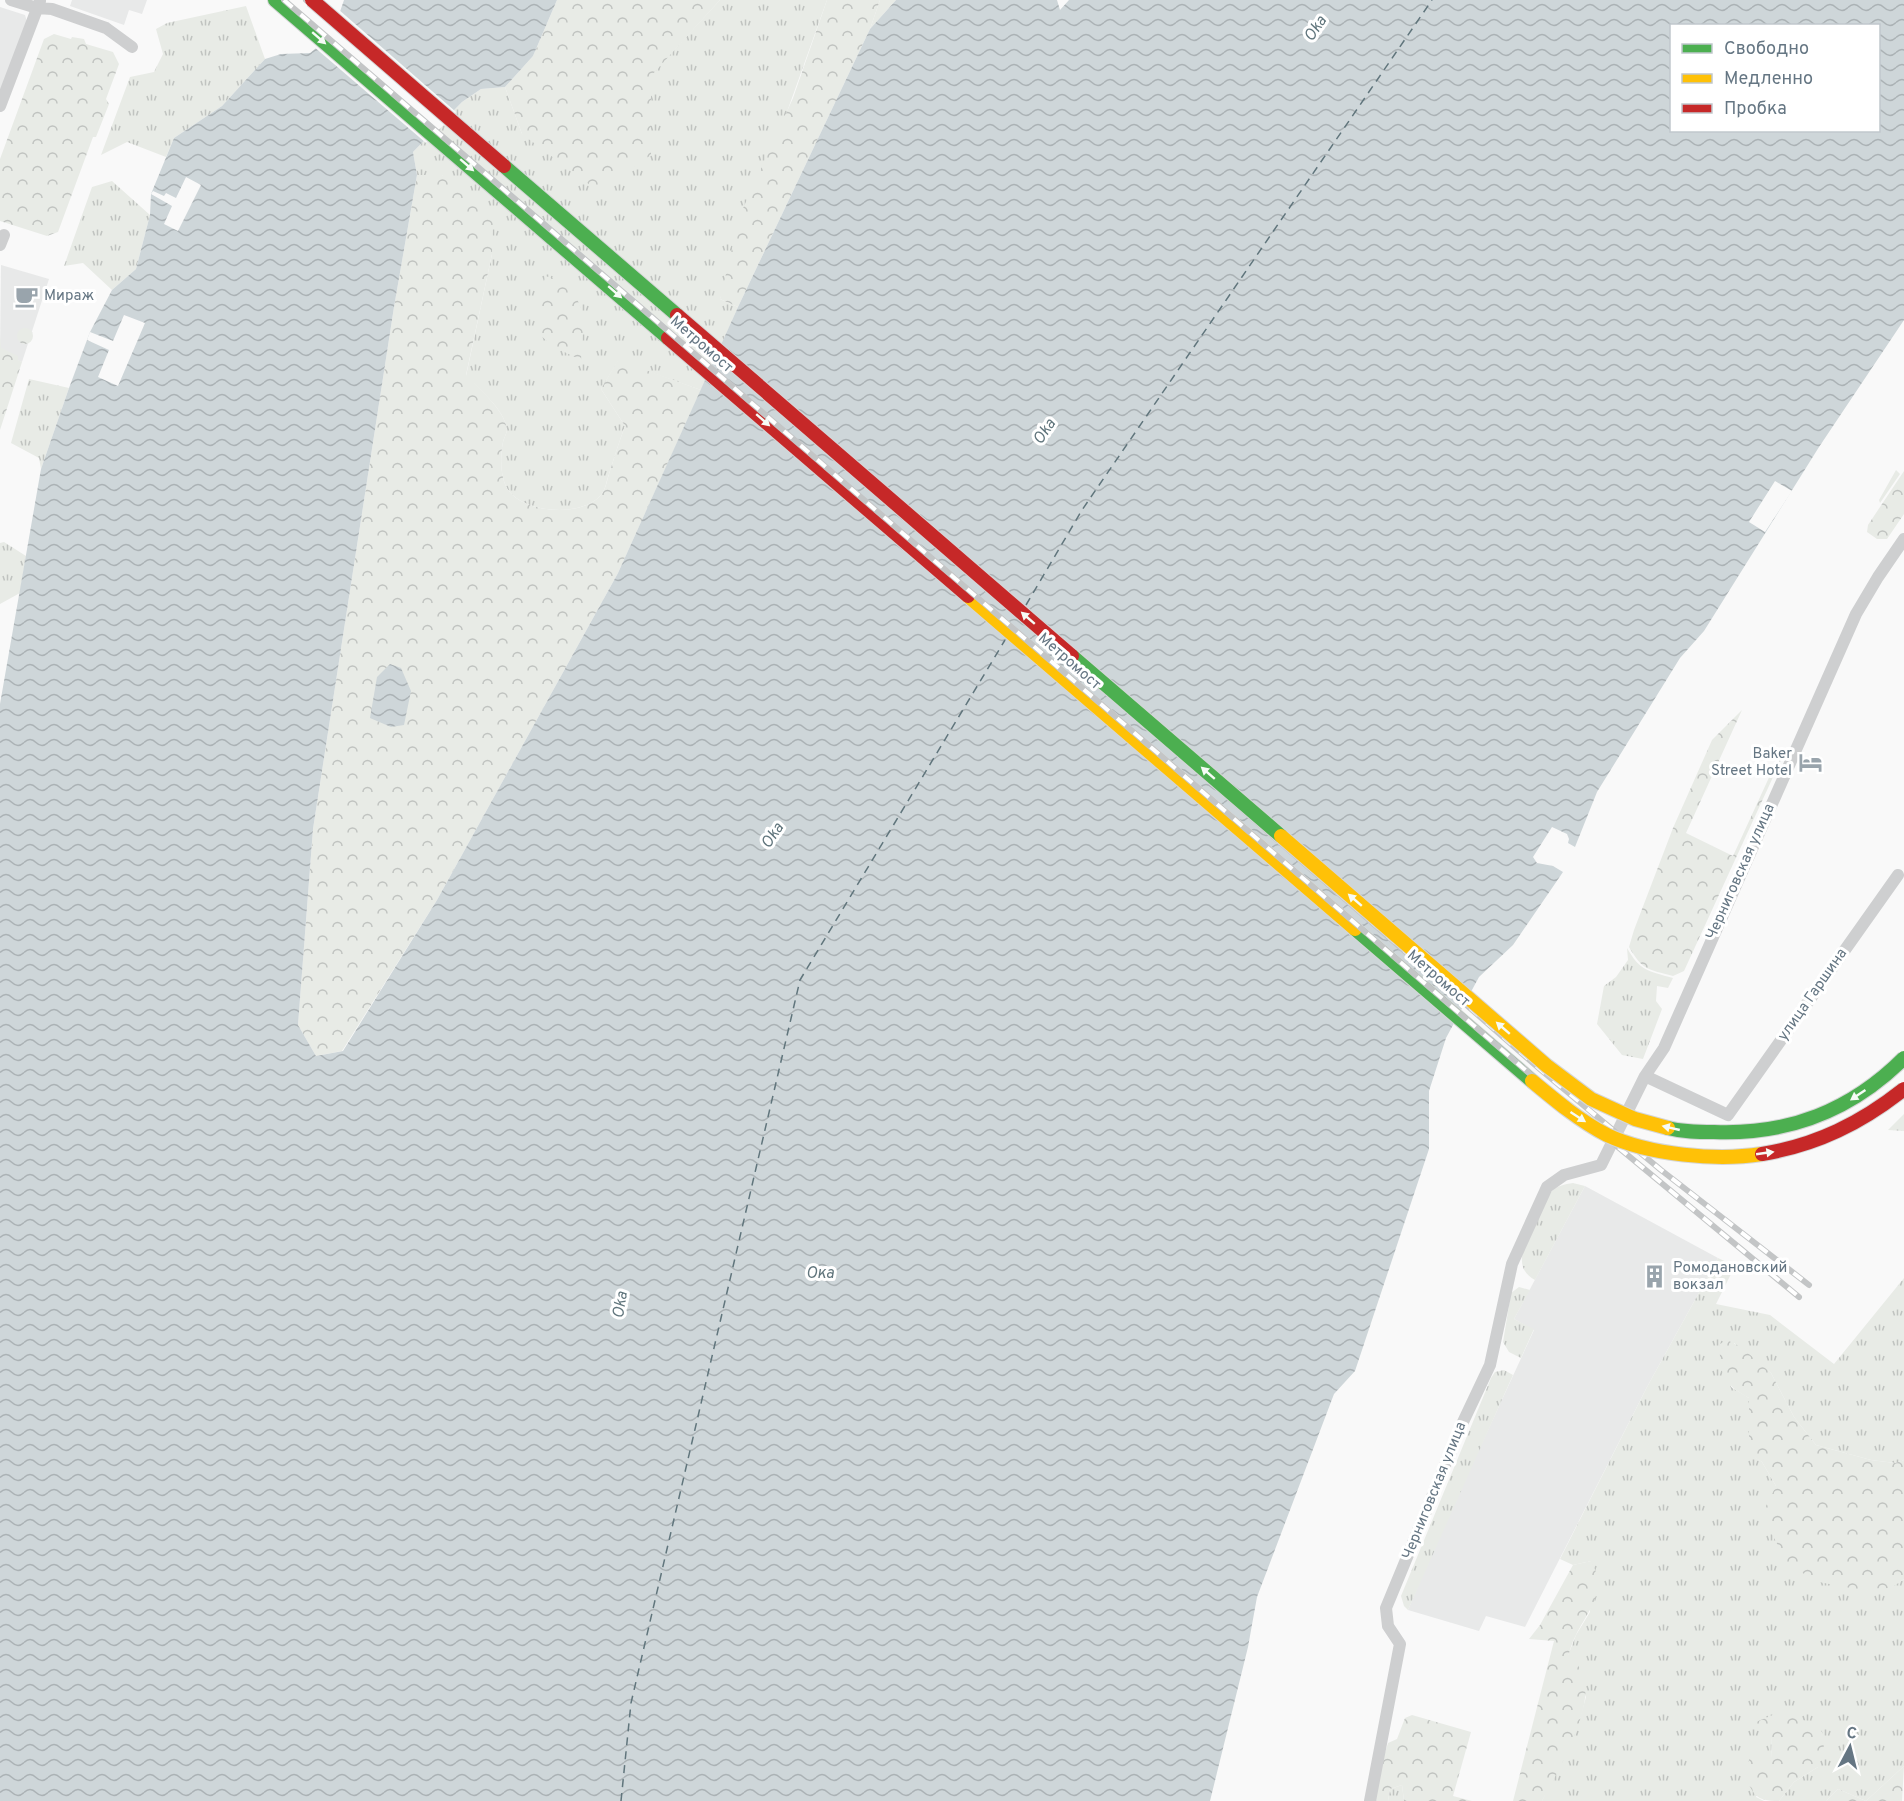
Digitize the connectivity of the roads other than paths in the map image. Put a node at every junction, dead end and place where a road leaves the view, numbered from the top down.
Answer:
1 (11, 0) edge
2 (275, 0) edge
3 (312, 0) edge
4 (38, 4) edge
5 (132, 47) dead end
6 (0, 106) edge
7 (1904, 539) edge
8 (1898, 875) dead end
9 (1904, 1059) edge
10 (1645, 1076) junction
11 (1904, 1089) edge
12 (1370, 1801) edge

1 - 4 street
2 -> 11 main road, Метромост, bridge
9 -> 3 main road, Метромост, bridge
4 - 5 street
4 - 6 street
7 - 10 street, Черниговская улица
8 - 10 street, улица Гаршина
10 - 12 street, Черниговская улица

